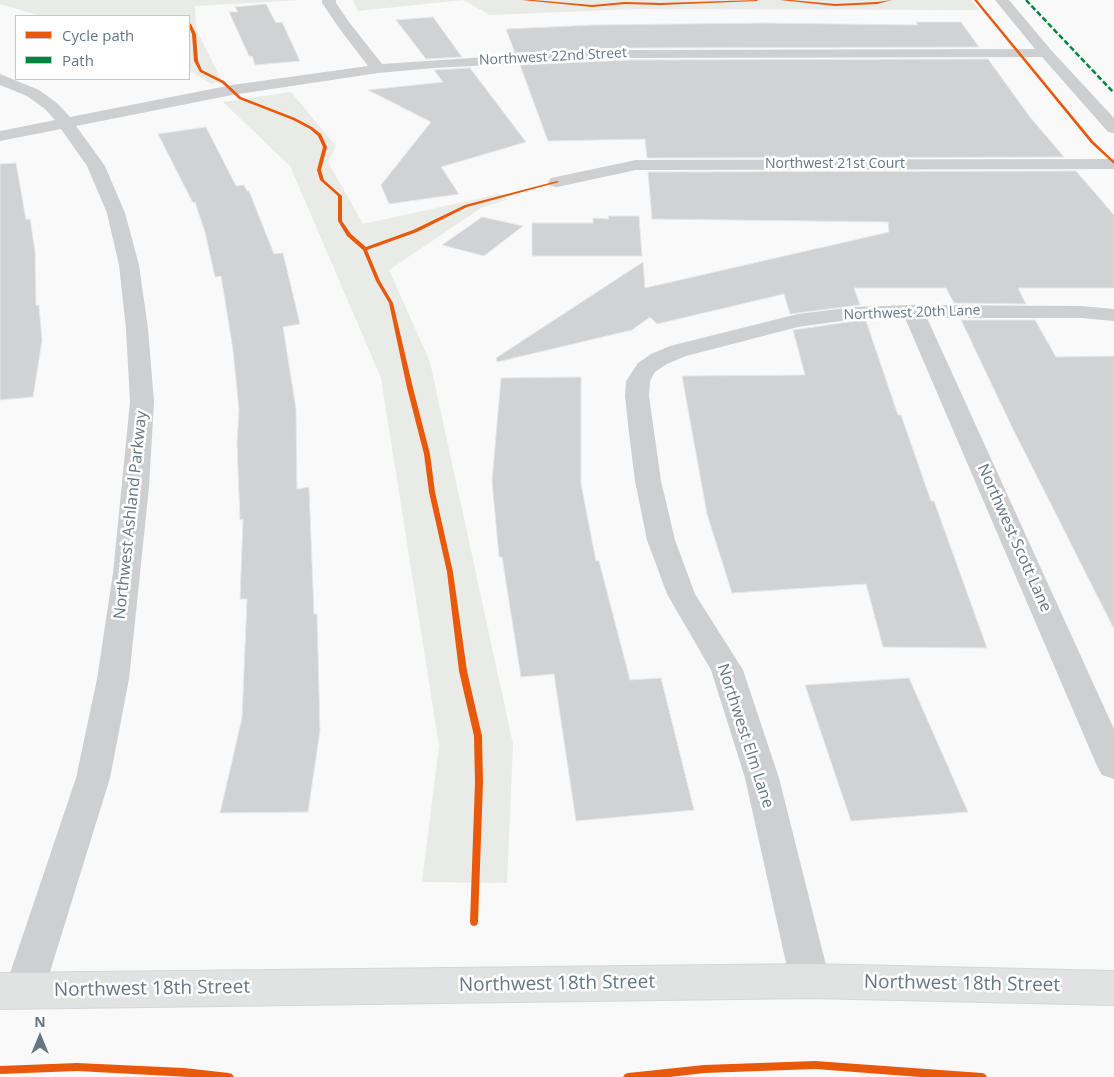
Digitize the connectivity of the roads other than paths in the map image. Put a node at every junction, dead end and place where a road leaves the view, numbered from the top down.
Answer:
1 (330, 0) edge
2 (1002, 0) edge
3 (1046, 53) junction
4 (378, 70) junction
5 (0, 79) edge
6 (66, 123) junction
7 (1114, 128) edge
8 (0, 136) edge
9 (1114, 164) edge
10 (557, 182) dead end
11 (913, 311) junction
12 (1114, 315) edge
13 (712, 342) joint
14 (1114, 766) edge
15 (810, 980) junction
16 (1114, 988) edge
17 (12, 991) edge

1 - 4 street
2 - 3 street
3 - 4 street, Northwest 22nd Street
3 - 7 street
4 - 6 street, Northwest 22nd Street
5 - 6 street, Northwest Ashland Parkway
6 - 8 street, Northwest 22nd Street
6 - 17 street, Northwest Ashland Parkway
9 - 10 street, Northwest 21st Court
11 - 12 street, Northwest 20th Lane
11 - 13 street, Northwest 20th Lane
11 - 14 street, Northwest Scott Lane
13 - 15 street, Northwest Elm Lane
15 - 16 main road, Northwest 18th Street
15 - 17 main road, Northwest 18th Street

